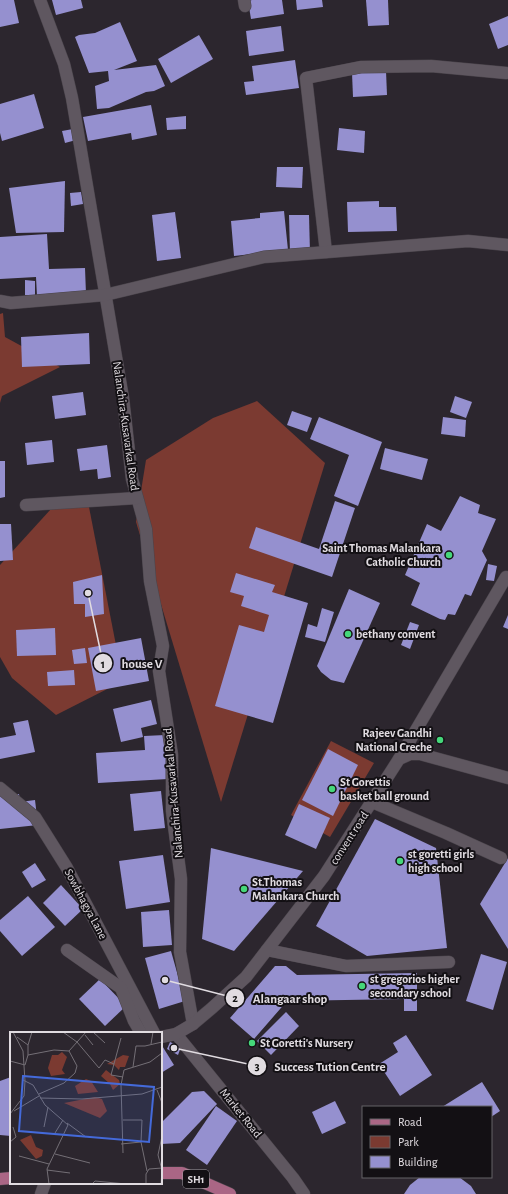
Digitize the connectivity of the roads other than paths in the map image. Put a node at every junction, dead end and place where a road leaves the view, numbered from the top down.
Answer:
1 (40, 0) edge
2 (507, 75) edge
3 (508, 246) edge
4 (326, 252) junction
5 (106, 295) junction
6 (0, 301) edge
7 (137, 498) junction
8 (26, 504) dead end
9 (506, 577) dead end
10 (399, 759) junction
11 (508, 778) edge
12 (0, 788) edge
13 (372, 802) junction
14 (501, 858) dead end
15 (67, 950) dead end
16 (267, 950) junction
17 (449, 962) dead end
18 (193, 1024) junction
19 (140, 1032) edge
20 (153, 1032) edge
21 (176, 1034) junction
22 (162, 1037) edge
23 (162, 1173) edge
24 (10, 1178) edge
25 (0, 1179) edge
26 (45, 1184) edge
27 (41, 1194) edge
28 (230, 1194) edge
29 (304, 1194) edge

1 - 5 street, Nalanchira-Kusavarkal Road
2 - 4 street
3 - 4 street
4 - 5 street
5 - 6 street
5 - 7 street, Nalanchira-Kusavarkal Road
7 - 8 street
7 - 18 street, Nalanchira-Kusavarkal Road
9 - 10 street, convent road
10 - 11 street
10 - 13 street, convent road
12 - 20 street, Sowbhagya Lane
13 - 14 street
13 - 16 street, convent road
15 - 19 street
16 - 17 street
16 - 18 street, convent road
18 - 21 street, convent road
21 - 22 street, convent road
21 - 29 street, Market Road
23 - 28 main road, SH1
24 - 25 main road
26 - 27 street

